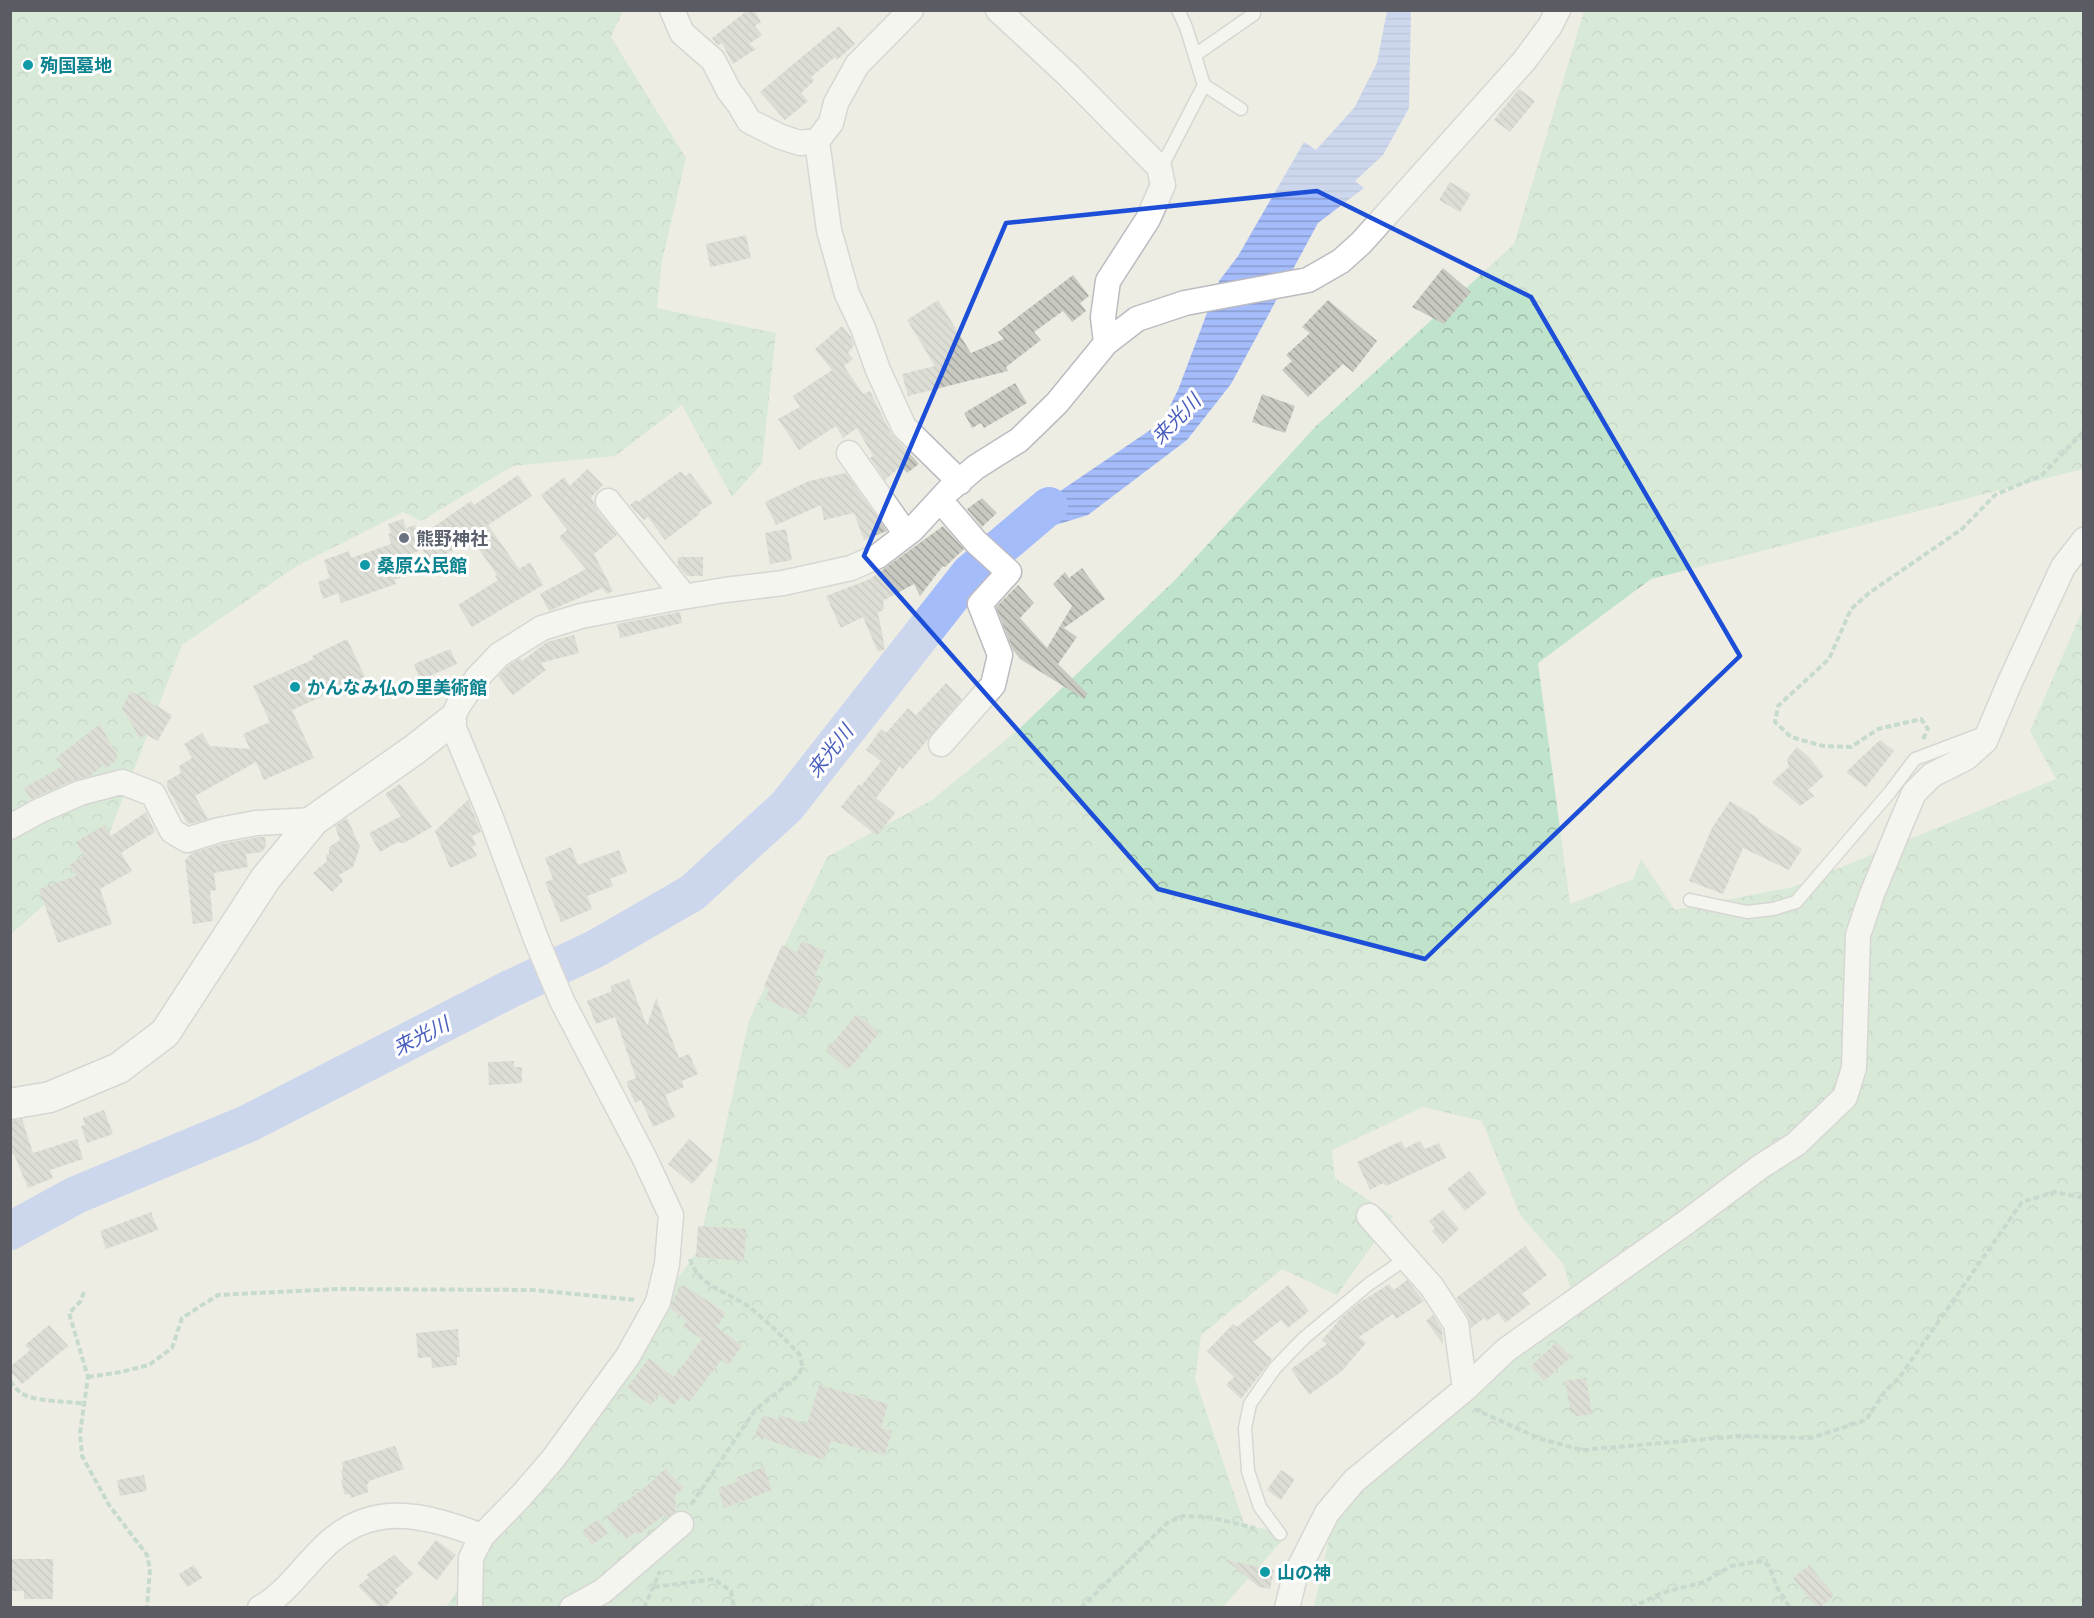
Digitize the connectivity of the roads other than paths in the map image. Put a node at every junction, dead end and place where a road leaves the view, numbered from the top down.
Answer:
1 (672, 10) edge
2 (911, 10) edge
3 (998, 10) edge
4 (1178, 10) edge
5 (1558, 10) edge
6 (1254, 14) dead end
7 (1195, 55) junction
8 (1204, 85) junction
9 (1241, 110) dead end
10 (817, 141) junction
11 (1160, 170) junction
12 (1106, 343) junction
13 (849, 453) dead end
14 (960, 482) junction
15 (940, 500) junction
16 (608, 501) dead end
17 (906, 534) junction
18 (2084, 540) edge
19 (684, 596) junction
20 (451, 721) junction
21 (1988, 731) junction
22 (941, 744) dead end
23 (314, 820) junction
24 (10, 827) edge
25 (1690, 900) dead end
26 (10, 1104) edge
27 (1369, 1216) dead end
28 (1407, 1258) junction
29 (1465, 1389) junction
30 (681, 1524) road end
31 (1280, 1534) road end
32 (482, 1536) junction
33 (260, 1608) edge
34 (470, 1608) edge
35 (572, 1608) edge
36 (1287, 1608) edge

1 - 10 street
2 - 10 street
3 - 11 street
4 - 7 lane
5 - 12 street
6 - 7 lane
7 - 8 lane
8 - 9 lane
8 - 11 lane
10 - 14 street
11 - 12 street
12 - 14 street
13 - 17 street
14 - 15 street
15 - 17 street
15 - 22 street
16 - 19 street
17 - 19 street
18 - 21 street
19 - 20 street
20 - 23 street
20 - 32 street
21 - 25 lane
21 - 29 street
23 - 24 street
23 - 26 street
27 - 28 street
28 - 29 street
28 - 31 lane
29 - 36 street
30 - 35 street
32 - 33 street
32 - 34 street

